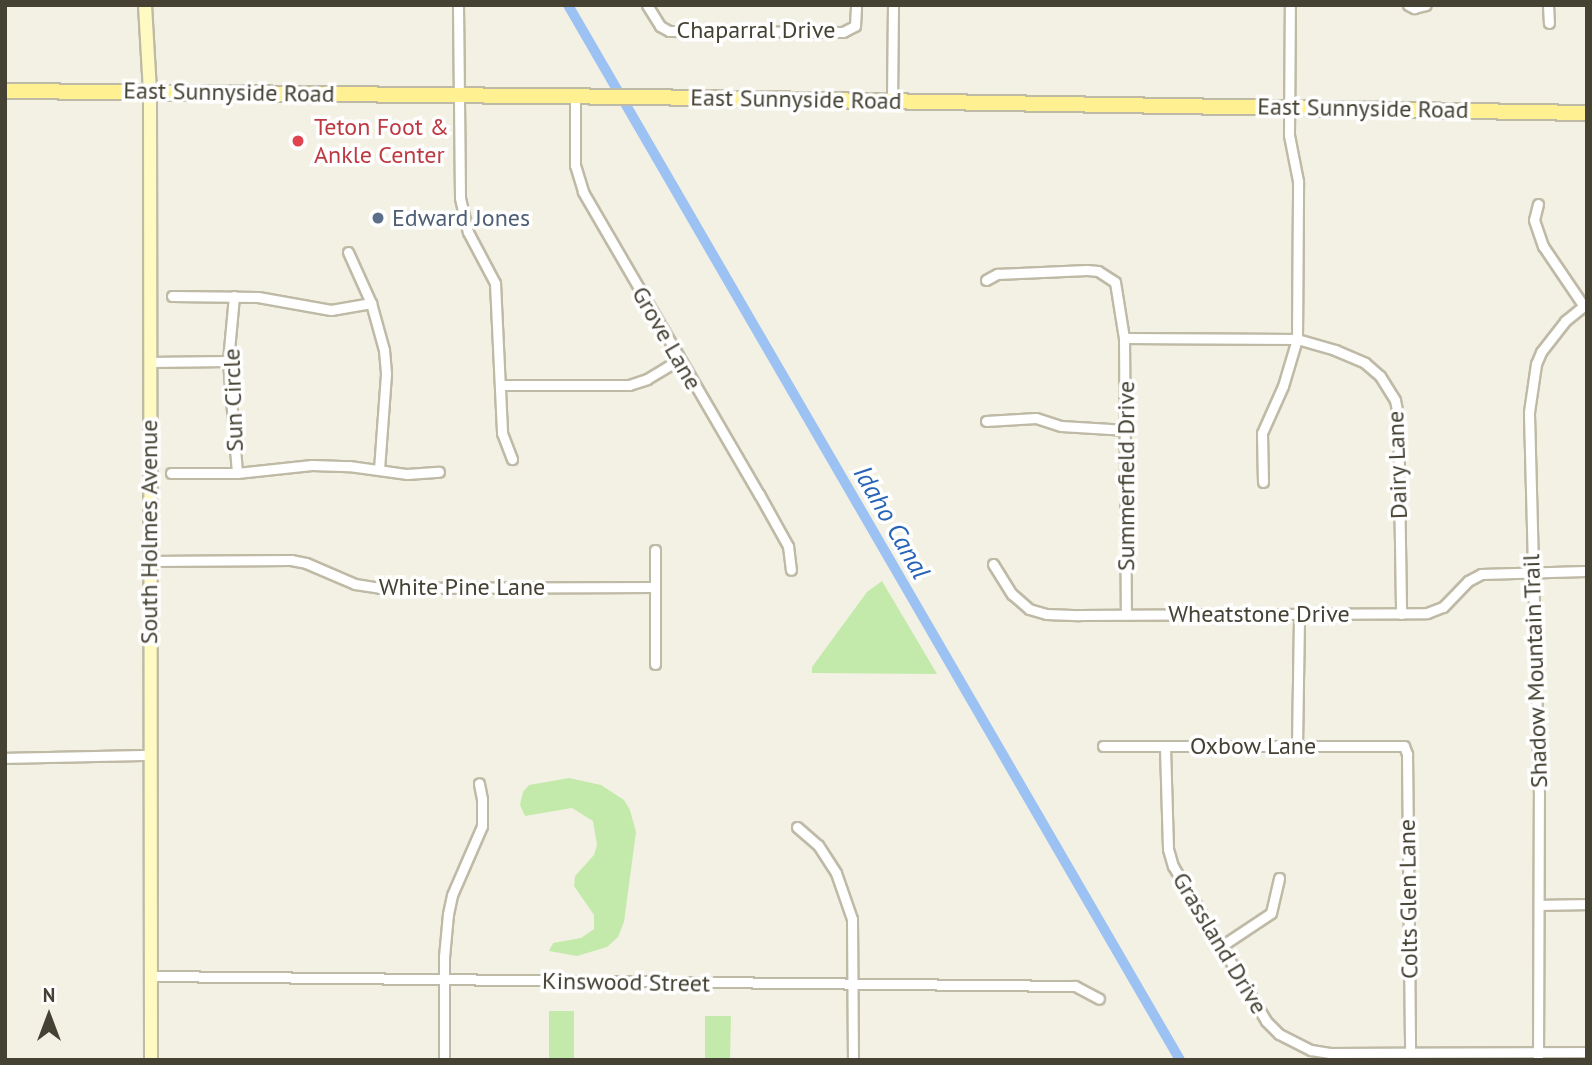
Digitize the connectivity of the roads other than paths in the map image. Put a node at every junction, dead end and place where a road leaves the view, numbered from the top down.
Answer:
1 (145, 5) edge
2 (458, 5) edge
3 (647, 5) edge
4 (856, 5) edge
5 (893, 5) edge
6 (1290, 5) edge
7 (1408, 5) edge
8 (1426, 5) edge
9 (1548, 5) edge
10 (1549, 23) dead end
11 (5, 91) edge
12 (150, 91) junction
13 (459, 97) junction
14 (575, 97) junction
15 (892, 100) junction
16 (1290, 106) junction
17 (1587, 113) edge
18 (1538, 204) dead end
19 (348, 253) dead end
20 (986, 281) dead end
21 (173, 296) dead end
22 (234, 296) junction
23 (370, 303) junction
24 (1585, 304) edge
25 (1124, 338) junction
26 (1297, 339) junction
27 (679, 360) junction
28 (229, 361) junction
29 (149, 362) junction
30 (500, 385) junction
31 (986, 421) dead end
32 (1127, 430) junction
33 (512, 460) dead end
34 (379, 470) junction
35 (439, 472) dead end
36 (171, 473) dead end
37 (237, 473) junction
38 (1263, 482) dead end
39 (655, 550) dead end
40 (149, 561) junction
41 (993, 564) dead end
42 (791, 570) dead end
43 (1533, 571) junction
44 (1587, 571) edge
45 (654, 587) junction
46 (1126, 614) junction
47 (1299, 614) junction
48 (1401, 614) junction
49 (655, 664) dead end
50 (1297, 745) junction
51 (1404, 746) joint
52 (1103, 747) dead end
53 (1165, 747) junction
54 (150, 755) junction
55 (5, 758) edge
56 (479, 783) dead end
57 (797, 827) dead end
58 (1279, 878) dead end
59 (1587, 904) edge
60 (1539, 905) junction
61 (1220, 947) junction
62 (151, 976) junction
63 (443, 981) junction
64 (852, 984) junction
65 (1099, 999) dead end
66 (1409, 1052) junction
67 (1587, 1052) edge
68 (1539, 1056) edge
69 (151, 1060) edge
70 (444, 1060) edge
71 (853, 1060) edge

1 - 12 street, South Holmes Avenue
2 - 13 street
3 - 4 street, Chaparral Drive
5 - 15 street
6 - 16 street
7 - 8 street
9 - 10 street
11 - 12 main road, East Sunnyside Road
12 - 13 main road, East Sunnyside Road
12 - 29 street, South Holmes Avenue
13 - 14 main road, East Sunnyside Road
13 - 30 street
14 - 15 main road, East Sunnyside Road
14 - 27 street, Grove Lane
15 - 16 main road, East Sunnyside Road
16 - 17 main road, East Sunnyside Road
16 - 26 street
18 - 24 street
19 - 23 street
20 - 25 street, Summerfield Drive
21 - 22 street
22 - 23 street
22 - 28 street, Sun Circle
23 - 34 street
24 - 43 street, Shadow Mountain Trail
25 - 26 street, Dairy Lane
25 - 32 street, Summerfield Drive
26 - 38 street
26 - 48 street, Dairy Lane
27 - 30 street
27 - 42 street, Grove Lane
28 - 29 street
28 - 37 street, Sun Circle
29 - 40 street, South Holmes Avenue
30 - 33 street
31 - 32 street
32 - 46 street, Summerfield Drive
34 - 35 street, Sun Circle
34 - 37 street, Sun Circle
36 - 37 street
39 - 45 street
40 - 45 street, White Pine Lane
40 - 54 street, South Holmes Avenue
41 - 46 street, Wheatstone Drive
43 - 44 street, Wheatstone Drive
43 - 48 street, Wheatstone Drive
43 - 60 street, Shadow Mountain Trail
45 - 49 street
46 - 47 street, Wheatstone Drive
47 - 48 street, Wheatstone Drive
47 - 50 street
50 - 51 street, Oxbow Lane
50 - 53 street, Oxbow Lane
51 - 66 street, Colts Glen Lane
52 - 53 street, Oxbow Lane
53 - 61 street, Grassland Drive
54 - 55 street
54 - 62 street, South Holmes Avenue
56 - 63 street
57 - 64 street
58 - 61 street
59 - 60 street
60 - 68 street, Shadow Mountain Trail
61 - 66 street, Grassland Drive
62 - 63 street, Kinswood Street
62 - 69 street, South Holmes Avenue
63 - 64 street, Kinswood Street
63 - 70 street
64 - 65 street, Kinswood Street
64 - 71 street
66 - 68 street, Grassland Drive
67 - 68 street, Grassland Drive

